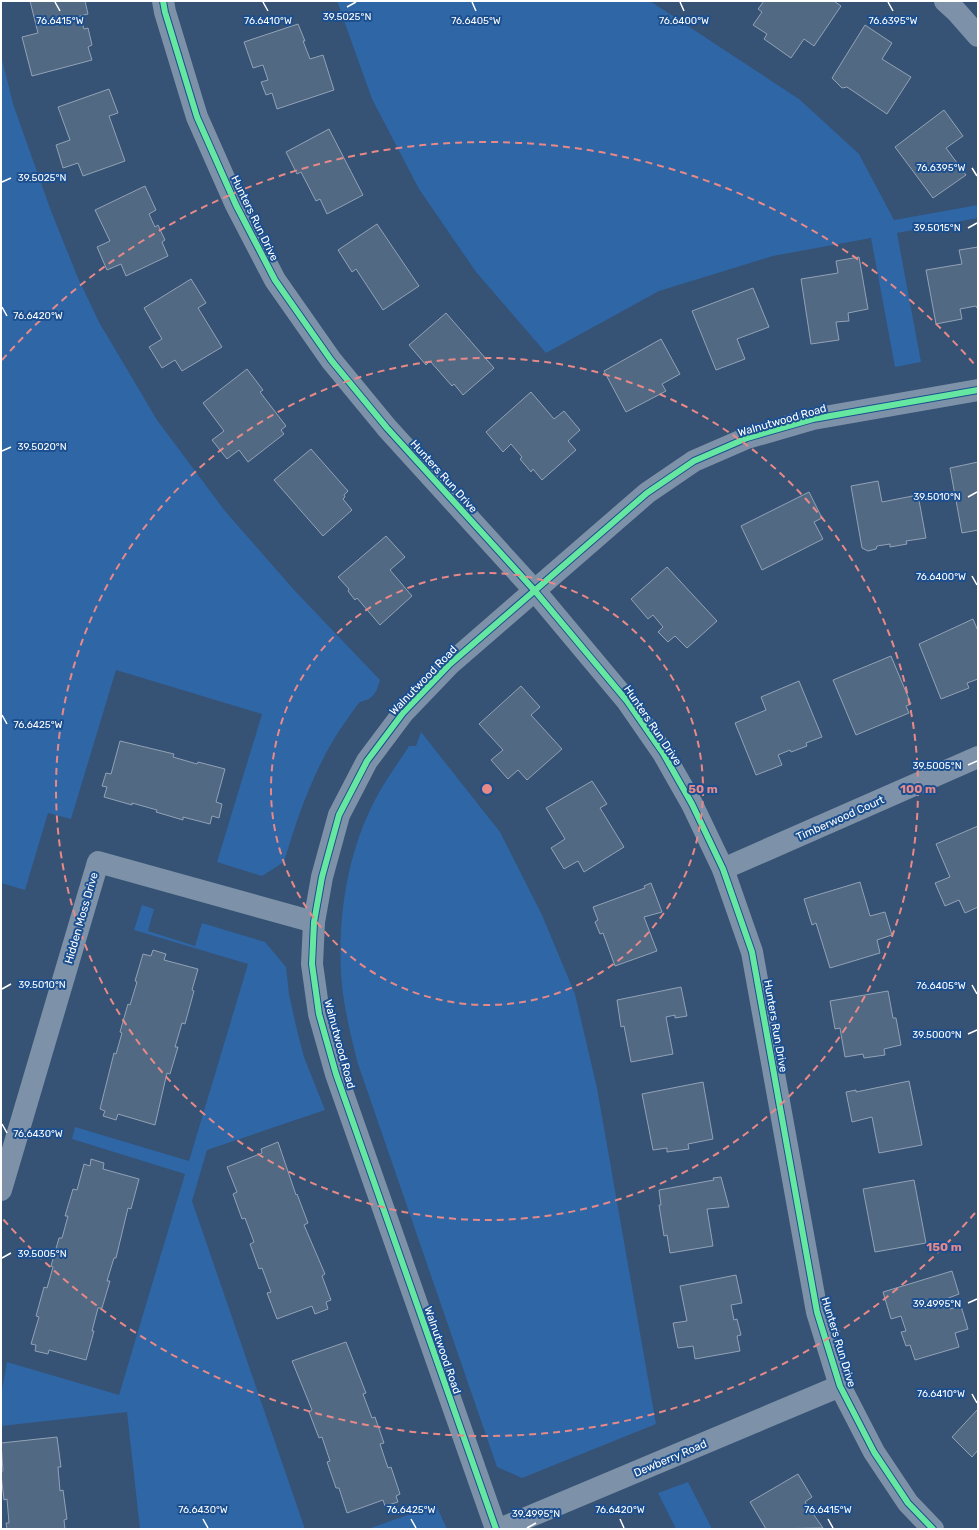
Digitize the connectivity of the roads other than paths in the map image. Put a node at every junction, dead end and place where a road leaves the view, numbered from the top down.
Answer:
1 (163, 1) edge
2 (945, 1) edge
3 (978, 36) edge
4 (978, 390) edge
5 (535, 592) junction
6 (978, 757) edge
7 (723, 869) junction
8 (314, 922) junction
9 (1, 1190) edge
10 (840, 1386) junction
11 (496, 1529) edge
12 (500, 1529) edge
13 (933, 1529) edge

1 - 5 street, Hunters Run Drive
2 - 3 street
4 - 5 street, Walnutwood Road
5 - 7 street, Hunters Run Drive
5 - 8 street, Walnutwood Road
6 - 7 street, Timberwood Court
7 - 10 street, Hunters Run Drive
8 - 9 street, Hidden Moss Drive
8 - 11 street, Walnutwood Road
10 - 12 street, Dewberry Road
10 - 13 street, Hunters Run Drive

